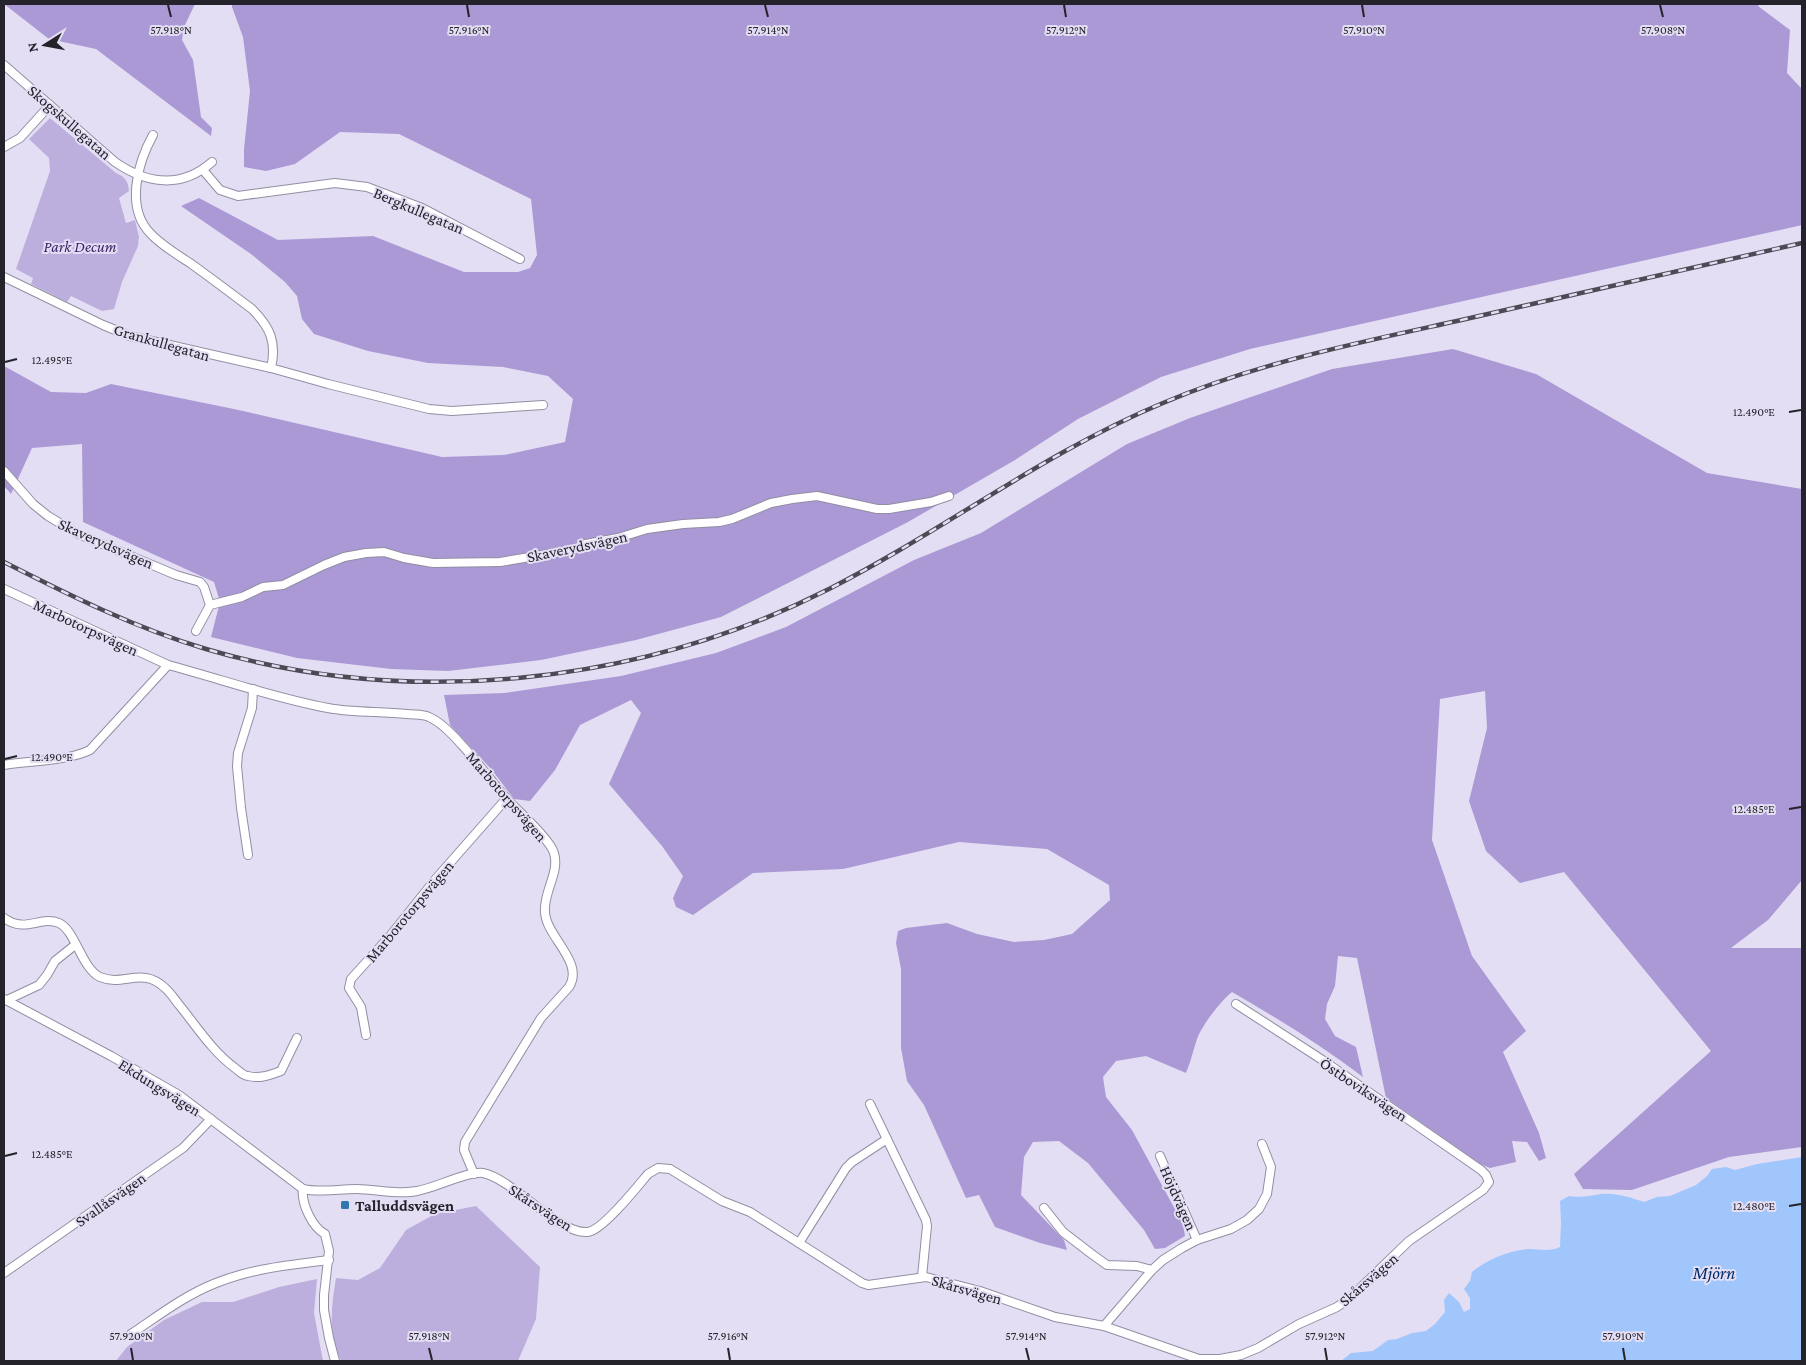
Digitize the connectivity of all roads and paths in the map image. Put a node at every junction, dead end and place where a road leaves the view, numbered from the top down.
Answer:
1 (4, 65) edge
2 (50, 105) junction
3 (153, 135) dead end
4 (4, 147) edge
5 (212, 162) dead end
6 (203, 170) junction
7 (139, 175) junction
8 (520, 259) dead end
9 (4, 277) edge
10 (271, 368) junction
11 (543, 405) dead end
12 (4, 471) edge
13 (949, 496) dead end
14 (4, 589) edge
15 (210, 605) junction
16 (196, 631) dead end
17 (168, 664) junction
18 (253, 689) junction
19 (4, 765) edge
20 (506, 799) junction
21 (248, 855) dead end
22 (4, 918) edge
23 (76, 945) junction
24 (5, 1000) edge
25 (1236, 1004) dead end
26 (366, 1035) dead end
27 (297, 1038) dead end
28 (870, 1104) dead end
29 (211, 1119) junction
30 (887, 1139) junction
31 (1262, 1144) dead end
32 (1160, 1156) dead end
33 (474, 1174) junction
34 (1488, 1178) joint
35 (303, 1189) junction
36 (1044, 1208) dead end
37 (1197, 1240) junction
38 (799, 1243) junction
39 (329, 1260) junction
40 (1152, 1270) junction
41 (4, 1271) edge
42 (922, 1277) junction
43 (1104, 1326) junction
44 (131, 1334) dead end
45 (1178, 1352) junction
46 (335, 1361) edge
47 (1177, 1361) edge

1 - 2 street, Skogskullegatan
2 - 4 street
2 - 7 street, Skogskullegatan
3 - 7 street
5 - 6 street, Skogskullegatan
6 - 7 street, Skogskullegatan
6 - 8 street, Bergkullegatan
7 - 10 street
9 - 10 street, Grankullegatan
10 - 11 street, Grankullegatan
12 - 15 street, Skaverydsvägen
13 - 15 street, Skaverydsvägen
14 - 17 street, Marbotorpsvägen
15 - 16 street
17 - 18 street, Marbotorpsvägen
17 - 19 street
18 - 20 street, Marbotorpsvägen
18 - 21 street
20 - 26 street, Marborotorpsvägen
20 - 33 street, Marbotorpsvägen
22 - 23 street
23 - 24 street, Ekdungsvägen
23 - 27 street
24 - 29 street, Ekdungsvägen
25 - 34 street, Östboviksvägen
28 - 30 street
29 - 35 street, Ekdungsvägen
29 - 41 street, Svallåsvägen
30 - 38 street
30 - 42 street
31 - 37 street, Höjdvägen
32 - 37 street, Höjdvägen
33 - 35 street, Skårsvägen
33 - 38 street, Skårsvägen
34 - 45 street, Skårsvägen
35 - 39 street
36 - 40 street
37 - 40 street, Höjdvägen
38 - 42 street, Skårsvägen
39 - 44 street
39 - 46 street
40 - 43 street, Höjdvägen
42 - 43 street, Skårsvägen
43 - 45 street, Skårsvägen
45 - 47 street

